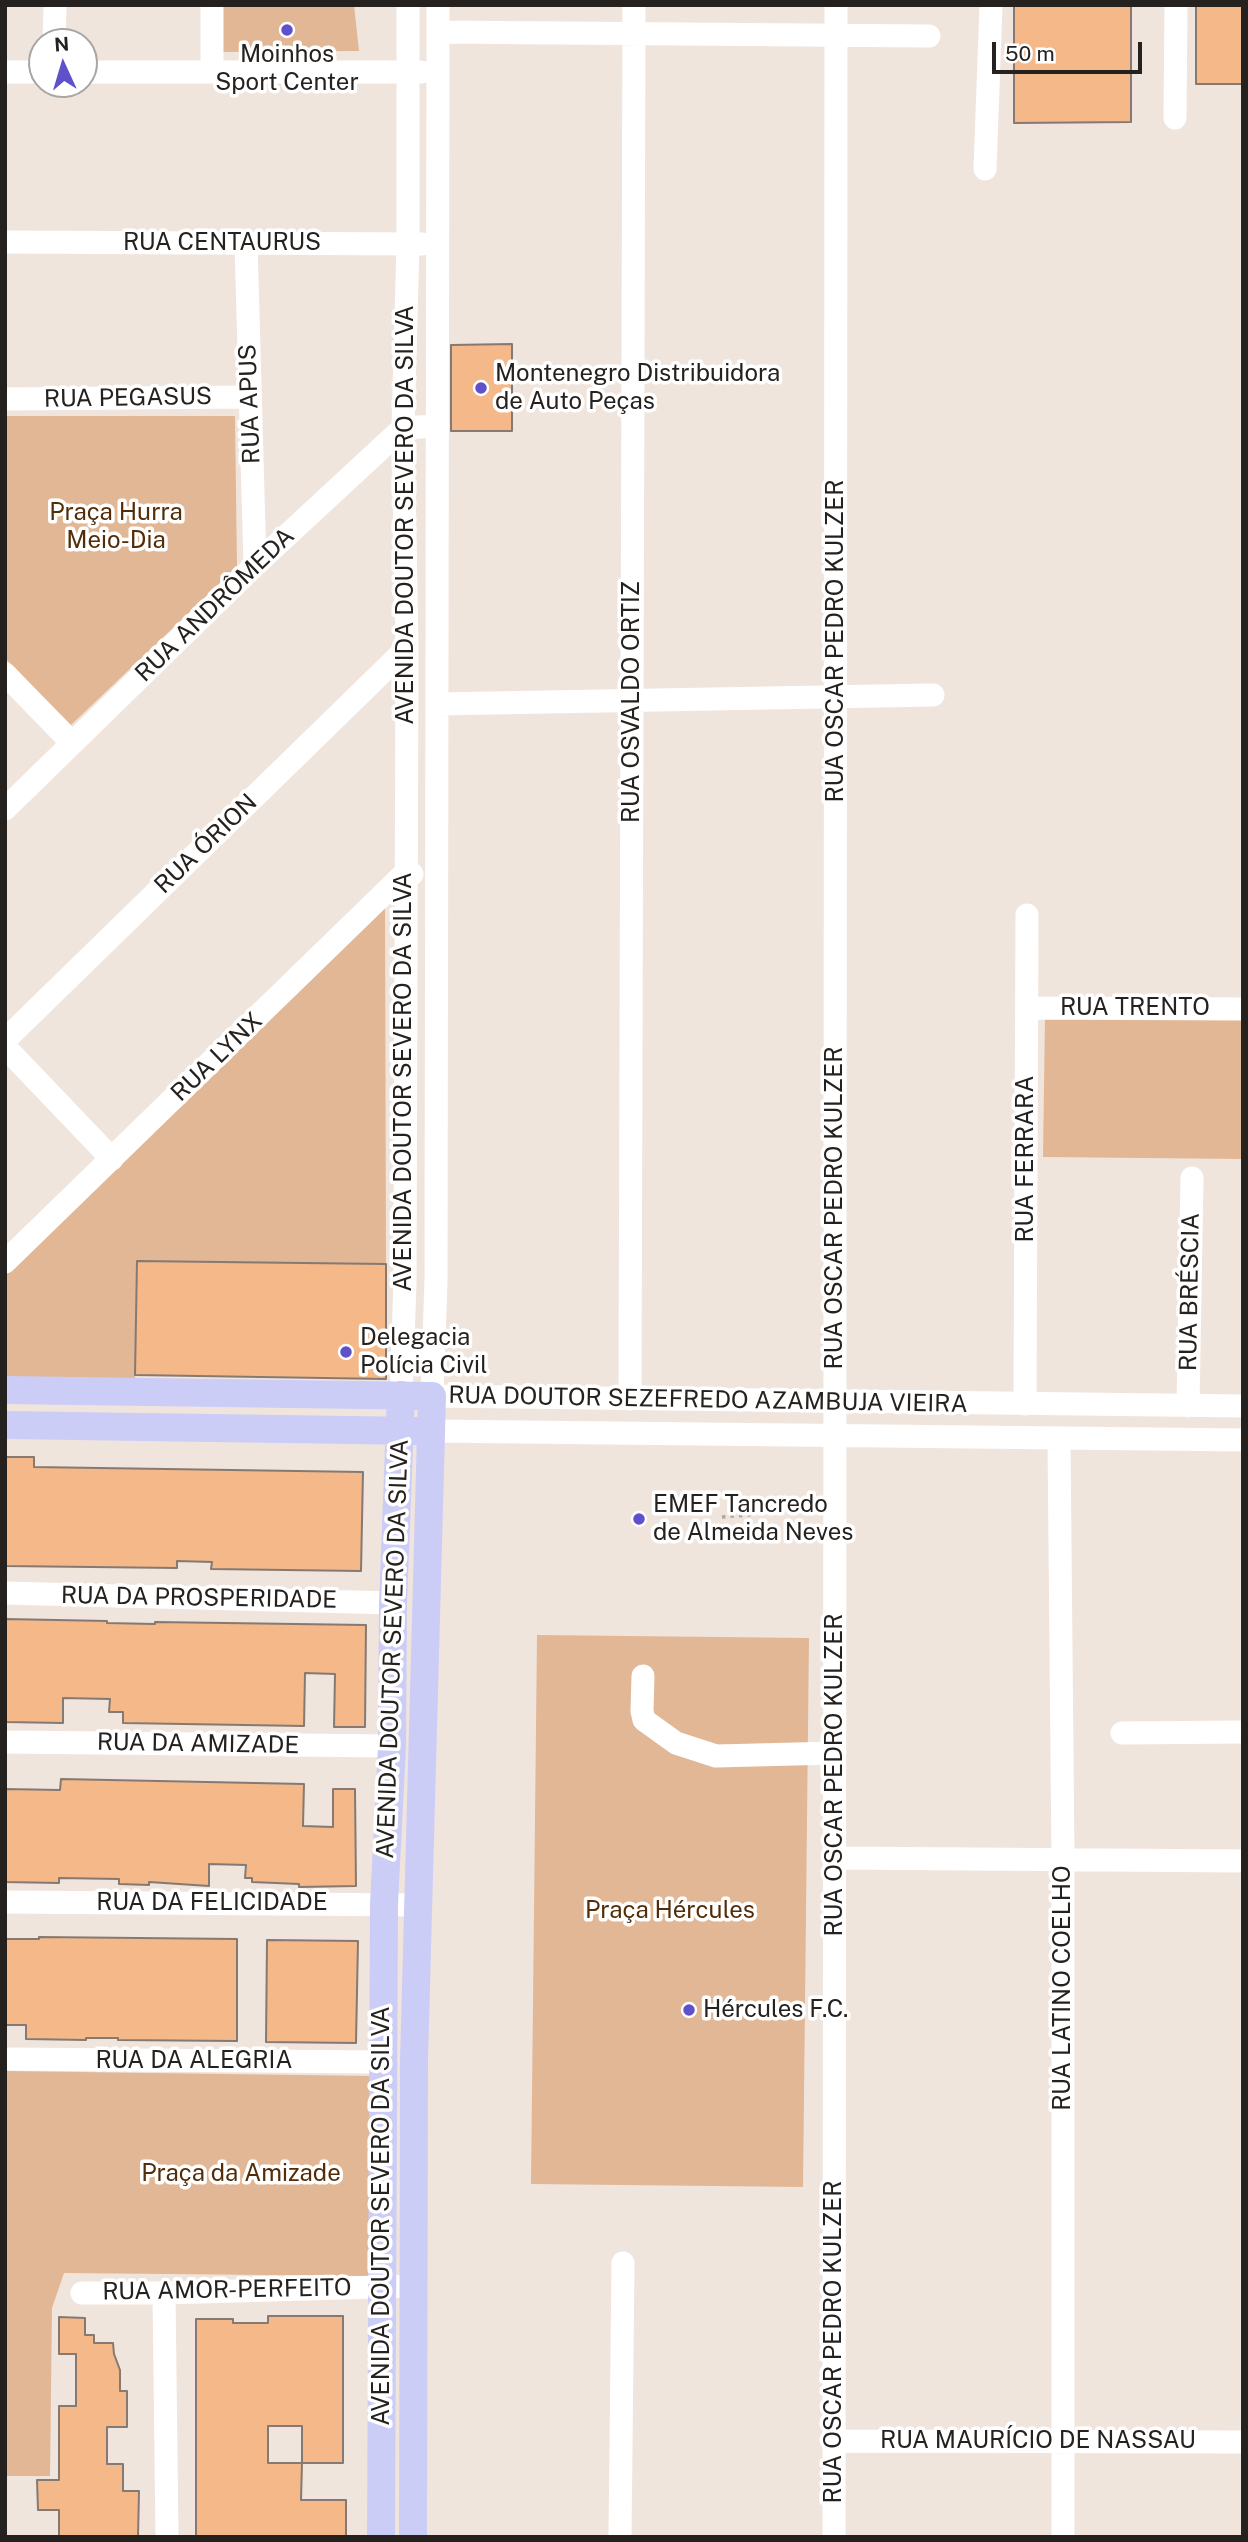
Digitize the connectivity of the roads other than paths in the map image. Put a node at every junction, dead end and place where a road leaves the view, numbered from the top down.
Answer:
1 (55, 5) edge
2 (212, 5) edge
3 (408, 5) edge
4 (438, 5) edge
5 (634, 5) edge
6 (836, 5) edge
7 (991, 5) edge
8 (1176, 5) edge
9 (54, 28) edge
10 (438, 32) junction
11 (634, 34) junction
12 (836, 35) junction
13 (929, 36) dead end
14 (5, 72) edge
15 (28, 72) edge
16 (98, 72) edge
17 (212, 72) junction
18 (408, 72) junction
19 (438, 72) junction
20 (1175, 118) dead end
21 (985, 169) dead end
22 (5, 242) edge
23 (246, 243) junction
24 (408, 244) junction
25 (438, 244) junction
26 (250, 397) junction
27 (5, 399) edge
28 (438, 426) junction
29 (403, 428) junction
30 (255, 565) junction
31 (407, 648) junction
32 (5, 674) edge
33 (933, 695) dead end
34 (836, 697) junction
35 (632, 701) junction
36 (437, 704) junction
37 (72, 743) junction
38 (5, 809) edge
39 (404, 874) junction
40 (437, 875) junction
41 (1027, 915) dead end
42 (1027, 1008) junction
43 (1243, 1009) edge
44 (5, 1040) edge
45 (5, 1047) edge
46 (112, 1159) junction
47 (1192, 1178) dead end
48 (5, 1262) edge
49 (436, 1281) junction
50 (405, 1282) junction
51 (5, 1390) edge
52 (189, 1393) junction
53 (401, 1395) junction
54 (432, 1396) junction
55 (629, 1399) junction
56 (835, 1401) junction
57 (1025, 1404) junction
58 (1188, 1406) junction
59 (1243, 1406) edge
60 (5, 1425) edge
61 (186, 1428) junction
62 (401, 1430) junction
63 (431, 1431) junction
64 (835, 1436) junction
65 (1059, 1439) junction
66 (1243, 1440) edge
67 (5, 1593) edge
68 (393, 1603) junction
69 (643, 1676) dead end
70 (1243, 1732) edge
71 (1122, 1733) dead end
72 (5, 1742) edge
73 (391, 1746) junction
74 (835, 1753) junction
75 (835, 1858) junction
76 (1063, 1860) junction
77 (1243, 1861) edge
78 (5, 1902) edge
79 (384, 1904) junction
80 (418, 1905) junction
81 (5, 2059) edge
82 (383, 2062) junction
83 (622, 2263) dead end
84 (381, 2287) junction
85 (414, 2287) junction
86 (82, 2293) dead end
87 (164, 2293) junction
88 (834, 2441) junction
89 (1063, 2442) junction
90 (1243, 2442) edge
91 (166, 2537) edge
92 (381, 2537) edge
93 (413, 2537) edge
94 (620, 2537) edge
95 (834, 2537) edge
96 (1063, 2537) edge

1 - 9 street
2 - 17 street
3 - 18 street, AVENIDA DOUTOR SEVERO DA SILVA
4 - 10 street, AVENIDA DOUTOR SEVERO DA SILVA
5 - 11 street, RUA OSVALDO ORTIZ
6 - 12 street, RUA OSCAR PEDRO KULZER
7 - 21 street
8 - 20 street
10 - 11 street
10 - 19 street, AVENIDA DOUTOR SEVERO DA SILVA
11 - 12 street
11 - 35 street, RUA OSVALDO ORTIZ
12 - 13 street
12 - 34 street, RUA OSCAR PEDRO KULZER
14 - 15 street
16 - 17 street
17 - 18 street
18 - 19 street
18 - 24 street, AVENIDA DOUTOR SEVERO DA SILVA
19 - 25 street, AVENIDA DOUTOR SEVERO DA SILVA
22 - 23 street, RUA CENTAURUS
23 - 24 street, RUA CENTAURUS
23 - 26 street, RUA APUS
24 - 25 street, RUA CENTAURUS
24 - 29 street, AVENIDA DOUTOR SEVERO DA SILVA
25 - 28 street, AVENIDA DOUTOR SEVERO DA SILVA
26 - 27 street, RUA PEGASUS
26 - 30 street, RUA APUS
28 - 29 street
28 - 36 street, AVENIDA DOUTOR SEVERO DA SILVA
29 - 30 street, RUA ANDRÔMEDA
29 - 31 street, AVENIDA DOUTOR SEVERO DA SILVA
30 - 37 street, RUA ANDRÔMEDA
31 - 39 street, AVENIDA DOUTOR SEVERO DA SILVA
31 - 44 street, RUA ÓRION
32 - 37 street
33 - 34 street
34 - 35 street
34 - 56 street, RUA OSCAR PEDRO KULZER
35 - 36 street
35 - 55 street, RUA OSVALDO ORTIZ
36 - 40 street, AVENIDA DOUTOR SEVERO DA SILVA
37 - 38 street, RUA ANDRÔMEDA
39 - 40 street
39 - 46 street, RUA LYNX
39 - 50 street, AVENIDA DOUTOR SEVERO DA SILVA
40 - 49 street, AVENIDA DOUTOR SEVERO DA SILVA
41 - 42 street, RUA FERRARA
42 - 43 street, RUA TRENTO
42 - 57 street, RUA FERRARA
45 - 46 street
46 - 48 street, RUA LYNX
47 - 58 street, RUA BRÉSCIA
49 - 50 street
49 - 54 street, AVENIDA DOUTOR SEVERO DA SILVA
50 - 53 street, AVENIDA DOUTOR SEVERO DA SILVA
51 - 52 main road, RUA DOUTOR SEZEFREDO AZAMBUJA VIEIRA
52 - 53 main road, RUA DOUTOR SEZEFREDO AZAMBUJA VIEIRA
52 - 61 main road
53 - 54 main road, RUA DOUTOR SEZEFREDO AZAMBUJA VIEIRA
53 - 62 main road, AVENIDA DOUTOR SEVERO DA SILVA
54 - 55 street, RUA DOUTOR SEZEFREDO AZAMBUJA VIEIRA
54 - 63 main road, AVENIDA DOUTOR SEVERO DA SILVA
55 - 56 street, RUA DOUTOR SEZEFREDO AZAMBUJA VIEIRA
56 - 57 street, RUA DOUTOR SEZEFREDO AZAMBUJA VIEIRA
56 - 64 street, RUA OSCAR PEDRO KULZER
57 - 58 street, RUA DOUTOR SEZEFREDO AZAMBUJA VIEIRA
58 - 59 street, RUA DOUTOR SEZEFREDO AZAMBUJA VIEIRA
60 - 61 main road, RUA DOUTOR SEZEFREDO AZAMBUJA VIEIRA
61 - 62 main road, RUA DOUTOR SEZEFREDO AZAMBUJA VIEIRA
62 - 63 main road, RUA DOUTOR SEZEFREDO AZAMBUJA VIEIRA
62 - 68 main road, AVENIDA DOUTOR SEVERO DA SILVA
63 - 64 street, RUA DOUTOR SEZEFREDO AZAMBUJA VIEIRA
63 - 80 main road, AVENIDA DOUTOR SEVERO DA SILVA
64 - 65 street, RUA DOUTOR SEZEFREDO AZAMBUJA VIEIRA
64 - 74 street, RUA OSCAR PEDRO KULZER
65 - 66 street, RUA DOUTOR SEZEFREDO AZAMBUJA VIEIRA
65 - 76 street, RUA LATINO COELHO
67 - 68 street, RUA DA PROSPERIDADE
68 - 73 main road, AVENIDA DOUTOR SEVERO DA SILVA
69 - 74 street
70 - 71 street
72 - 73 street, RUA DA AMIZADE
73 - 79 main road, AVENIDA DOUTOR SEVERO DA SILVA
74 - 75 street, RUA OSCAR PEDRO KULZER
75 - 76 street
75 - 88 street, RUA OSCAR PEDRO KULZER
76 - 77 street
76 - 89 street, RUA LATINO COELHO
78 - 79 street, RUA DA FELICIDADE
79 - 80 street, RUA DA FELICIDADE
79 - 82 main road, AVENIDA DOUTOR SEVERO DA SILVA
80 - 85 main road, AVENIDA DOUTOR SEVERO DA SILVA
81 - 82 street, RUA DA ALEGRIA
82 - 84 main road, AVENIDA DOUTOR SEVERO DA SILVA
83 - 94 street
84 - 85 street, RUA AMOR-PERFEITO
84 - 87 street, RUA AMOR-PERFEITO
84 - 92 main road, AVENIDA DOUTOR SEVERO DA SILVA
85 - 93 main road, AVENIDA DOUTOR SEVERO DA SILVA
86 - 87 street, RUA AMOR-PERFEITO
87 - 91 street
88 - 89 street, RUA MAURÍCIO DE NASSAU
88 - 95 street, RUA OSCAR PEDRO KULZER
89 - 90 street, RUA MAURÍCIO DE NASSAU
89 - 96 street, RUA LATINO COELHO

